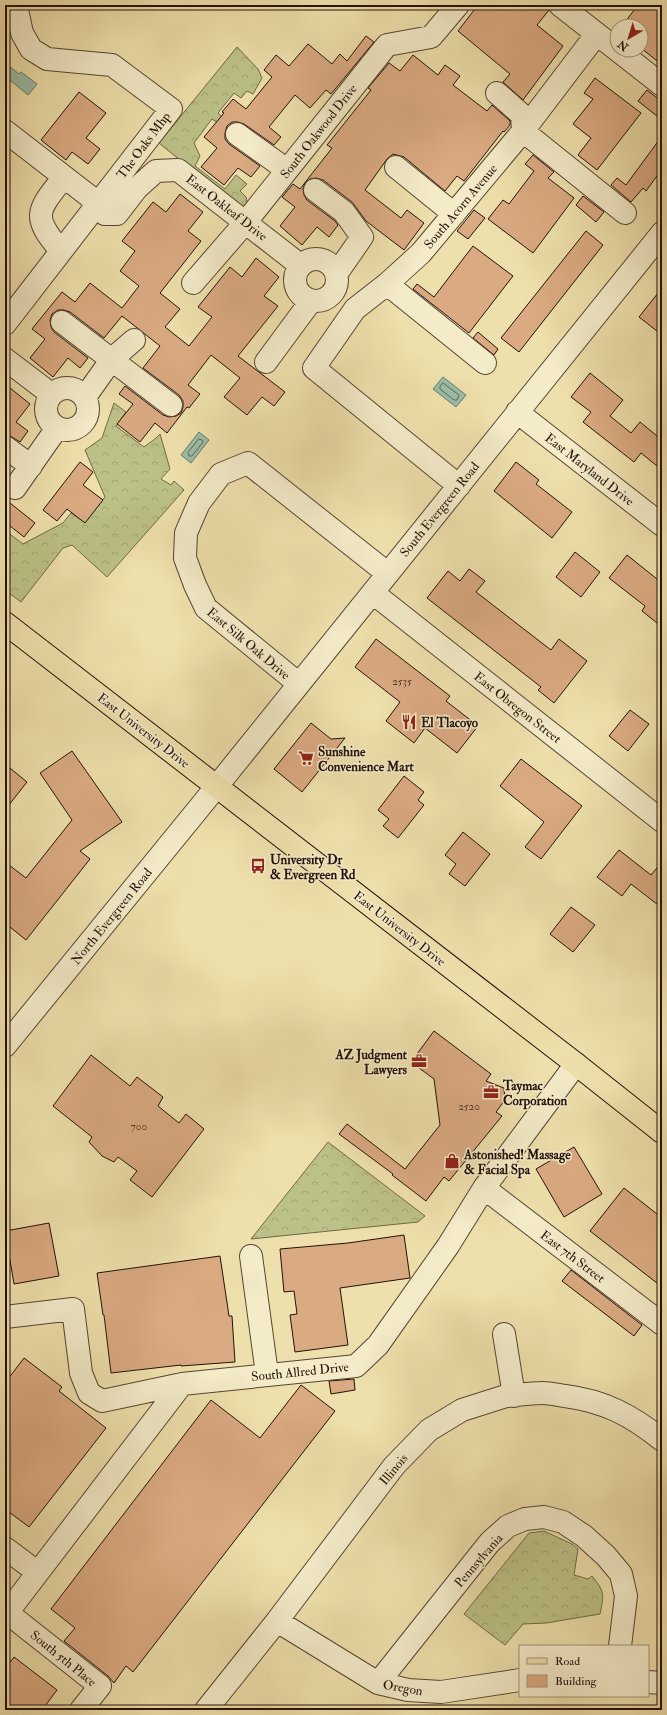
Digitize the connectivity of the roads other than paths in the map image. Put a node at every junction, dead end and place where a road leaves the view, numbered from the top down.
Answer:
1 (16, 5) edge
2 (458, 5) edge
3 (560, 5) edge
4 (596, 34) junction
5 (662, 85) edge
6 (497, 93) dead end
7 (5, 131) edge
8 (523, 131) junction
9 (237, 134) dead end
10 (396, 167) dead end
11 (287, 170) junction
12 (64, 177) junction
13 (314, 190) dead end
14 (98, 203) junction
15 (625, 213) dead end
16 (454, 214) junction
17 (245, 223) junction
18 (662, 233) edge
19 (61, 251) junction
20 (300, 265) junction
21 (335, 282) junction
22 (193, 283) dead end
23 (387, 284) junction
24 (312, 301) junction
25 (355, 309) junction
26 (8, 316) edge
27 (62, 322) dead end
28 (134, 340) dead end
29 (5, 359) edge
30 (112, 359) junction
31 (266, 362) dead end
32 (485, 364) dead end
33 (51, 394) junction
34 (85, 397) junction
35 (171, 405) dead end
36 (517, 412) junction
37 (57, 428) junction
38 (5, 447) edge
39 (31, 466) junction
40 (459, 486) junction
41 (14, 488) dead end
42 (662, 525) edge
43 (387, 573) junction
44 (373, 593) junction
45 (5, 623) edge
46 (299, 684) junction
47 (217, 786) junction
48 (662, 822) edge
49 (5, 1046) edge
50 (576, 1064) junction
51 (662, 1132) edge
52 (484, 1188) junction
53 (251, 1256) dead end
54 (5, 1317) edge
55 (662, 1324) edge
56 (504, 1334) dead end
57 (267, 1374) junction
58 (182, 1384) junction
59 (514, 1396) junction
60 (662, 1440) edge
61 (5, 1548) edge
62 (37, 1572) junction
63 (6, 1612) edge
64 (278, 1621) junction
65 (620, 1645) edge
66 (519, 1680) edge
67 (649, 1682) edge
68 (378, 1683) junction
69 (662, 1683) edge
70 (82, 1710) edge
71 (206, 1710) edge

1 - 14 street, The Oaks Mhp
2 - 11 street, South Oakwood Drive
3 - 4 street
4 - 5 street
4 - 8 street, South Acorn Avenue
6 - 8 street
7 - 12 street
8 - 15 street
8 - 16 street, South Acorn Avenue
9 - 11 street
10 - 16 street
11 - 17 street, South Oakwood Drive
12 - 14 street
12 - 19 street
13 - 21 street
14 - 17 street, East Oakleaf Drive
14 - 19 street, The Oaks Mhp
16 - 23 street, South Acorn Avenue
17 - 20 street, East Oakleaf Drive
17 - 22 street, South Oakwood Drive
18 - 36 street, South Evergreen Road
19 - 26 street, The Oaks Mhp
20 - 21 street
20 - 24 street
21 - 24 street
21 - 25 street
23 - 25 street, South Acorn Avenue
23 - 32 street
24 - 31 street
25 - 40 street, South Acorn Avenue
27 - 30 street
28 - 30 street
29 - 33 street
30 - 34 street
30 - 35 street
33 - 34 street
33 - 37 street
34 - 37 street
36 - 40 street, South Evergreen Road
36 - 42 street, East Maryland Drive
37 - 39 street
38 - 39 street
39 - 41 street
40 - 43 street, South Evergreen Road
43 - 44 street, South Evergreen Road
43 - 46 street, East Silk Oak Drive
44 - 46 street, South Evergreen Road
44 - 48 street, East Obregon Street
45 - 47 main road, East University Drive
46 - 47 street, South Evergreen Road
47 - 49 street, North Evergreen Road
47 - 50 main road, East University Drive
50 - 51 main road, East University Drive
50 - 52 street, South Allred Drive
52 - 55 street, East 7th Street
52 - 57 street, South Allred Drive
53 - 57 street
54 - 58 street, South Allred Drive
56 - 59 street
57 - 58 street, South Allred Drive
58 - 62 street
59 - 60 street, Illinois
59 - 64 street, Illinois
61 - 62 street
62 - 63 street
63 - 70 street, South 5th Place
64 - 68 street, Oregon
64 - 71 street, Illinois
65 - 68 street, Pennsylvania
66 - 68 street, Oregon
67 - 69 street

